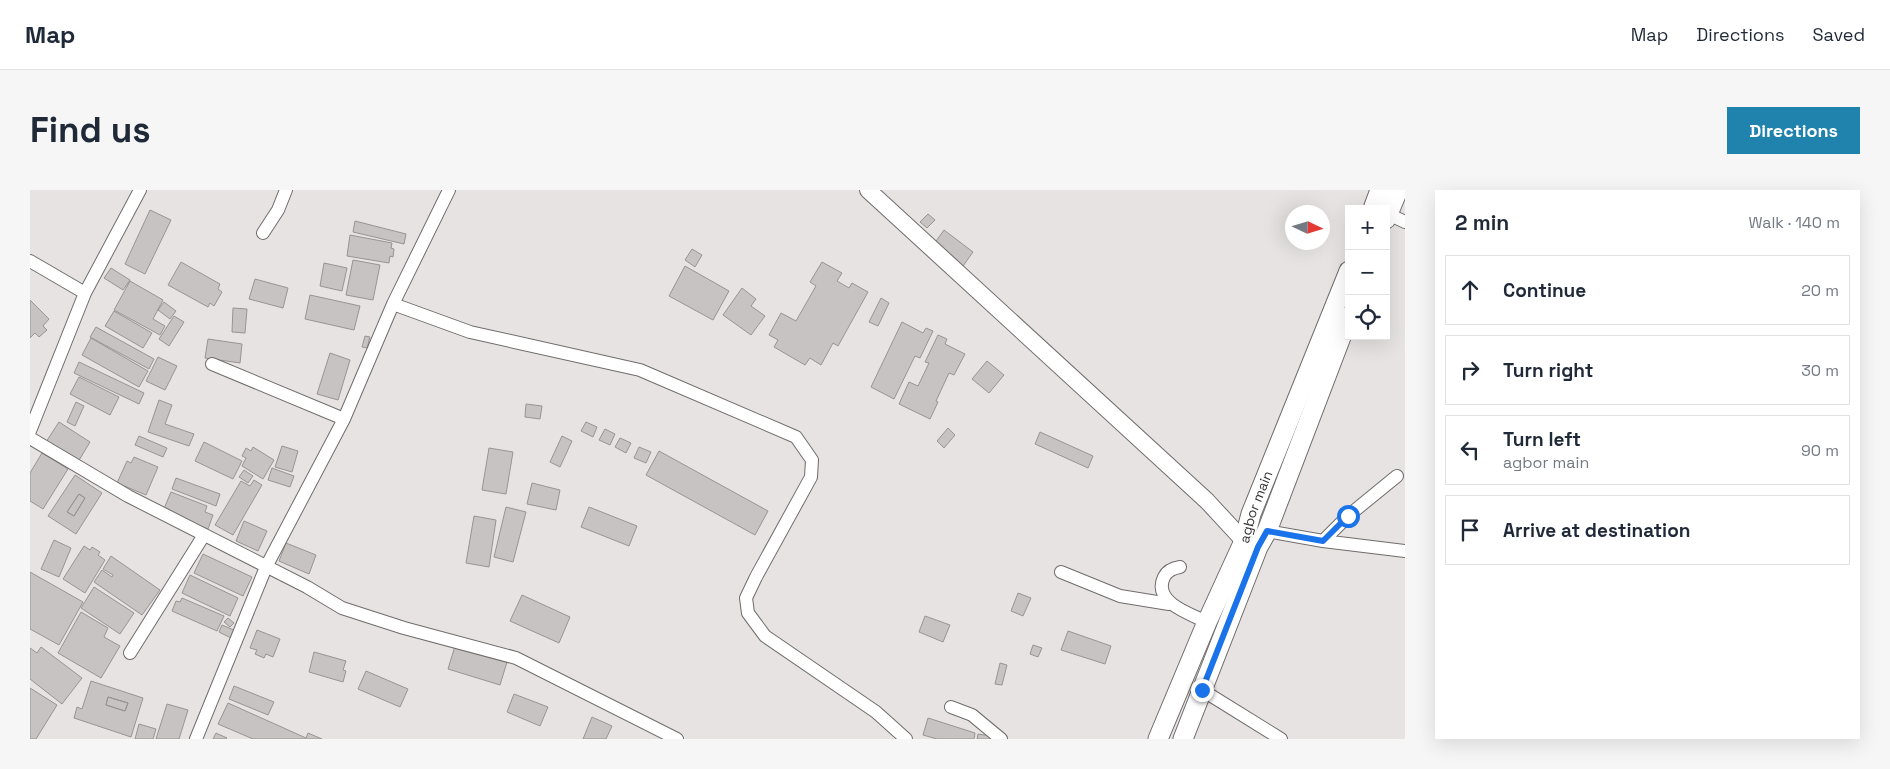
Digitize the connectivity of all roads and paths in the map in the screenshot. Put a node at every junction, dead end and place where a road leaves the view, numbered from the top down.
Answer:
1 (140, 190) edge
2 (286, 190) edge
3 (449, 190) edge
4 (868, 190) edge
5 (1380, 190) edge
6 (1398, 190) edge
7 (1385, 205) edge
8 (1390, 211) edge
9 (263, 233) dead end
10 (30, 261) edge
11 (1345, 284) edge
12 (85, 293) junction
13 (393, 304) junction
14 (1345, 323) edge
15 (212, 364) dead end
16 (1320, 367) junction
17 (344, 419) junction
18 (30, 431) edge
19 (30, 438) edge
20 (1398, 476) dead end
21 (1267, 531) junction
22 (204, 534) junction
23 (1244, 541) junction
24 (1323, 541) junction
25 (1405, 551) edge
26 (266, 567) junction
27 (1180, 567) dead end
28 (1061, 572) dead end
29 (1170, 604) junction
30 (1207, 622) junction
31 (130, 652) dead end
32 (1202, 690) junction
33 (951, 707) dead end
34 (196, 739) edge
35 (677, 739) edge
36 (906, 739) edge
37 (1001, 739) edge
38 (1158, 739) edge
39 (1183, 739) edge
40 (1282, 739) edge

1 - 12 street
2 - 9 street
3 - 13 street
4 - 23 street
5 - 7 main road
6 - 8 main road
10 - 12 street
11 - 16 main road, agbor main
12 - 18 street
13 - 17 street
13 - 36 street
14 - 16 main road, agbor main
15 - 17 street
16 - 21 main road, agbor main
16 - 23 main road, agbor main
17 - 26 street
19 - 22 street
20 - 24 street
21 - 24 street
21 - 32 main road, agbor main
22 - 26 street
22 - 31 street
23 - 30 main road, agbor main
24 - 25 street
26 - 34 street
26 - 35 street
27 - 29 street
28 - 29 street
29 - 30 street
30 - 38 main road, agbor main
32 - 39 main road, agbor main
32 - 40 street
33 - 37 street

